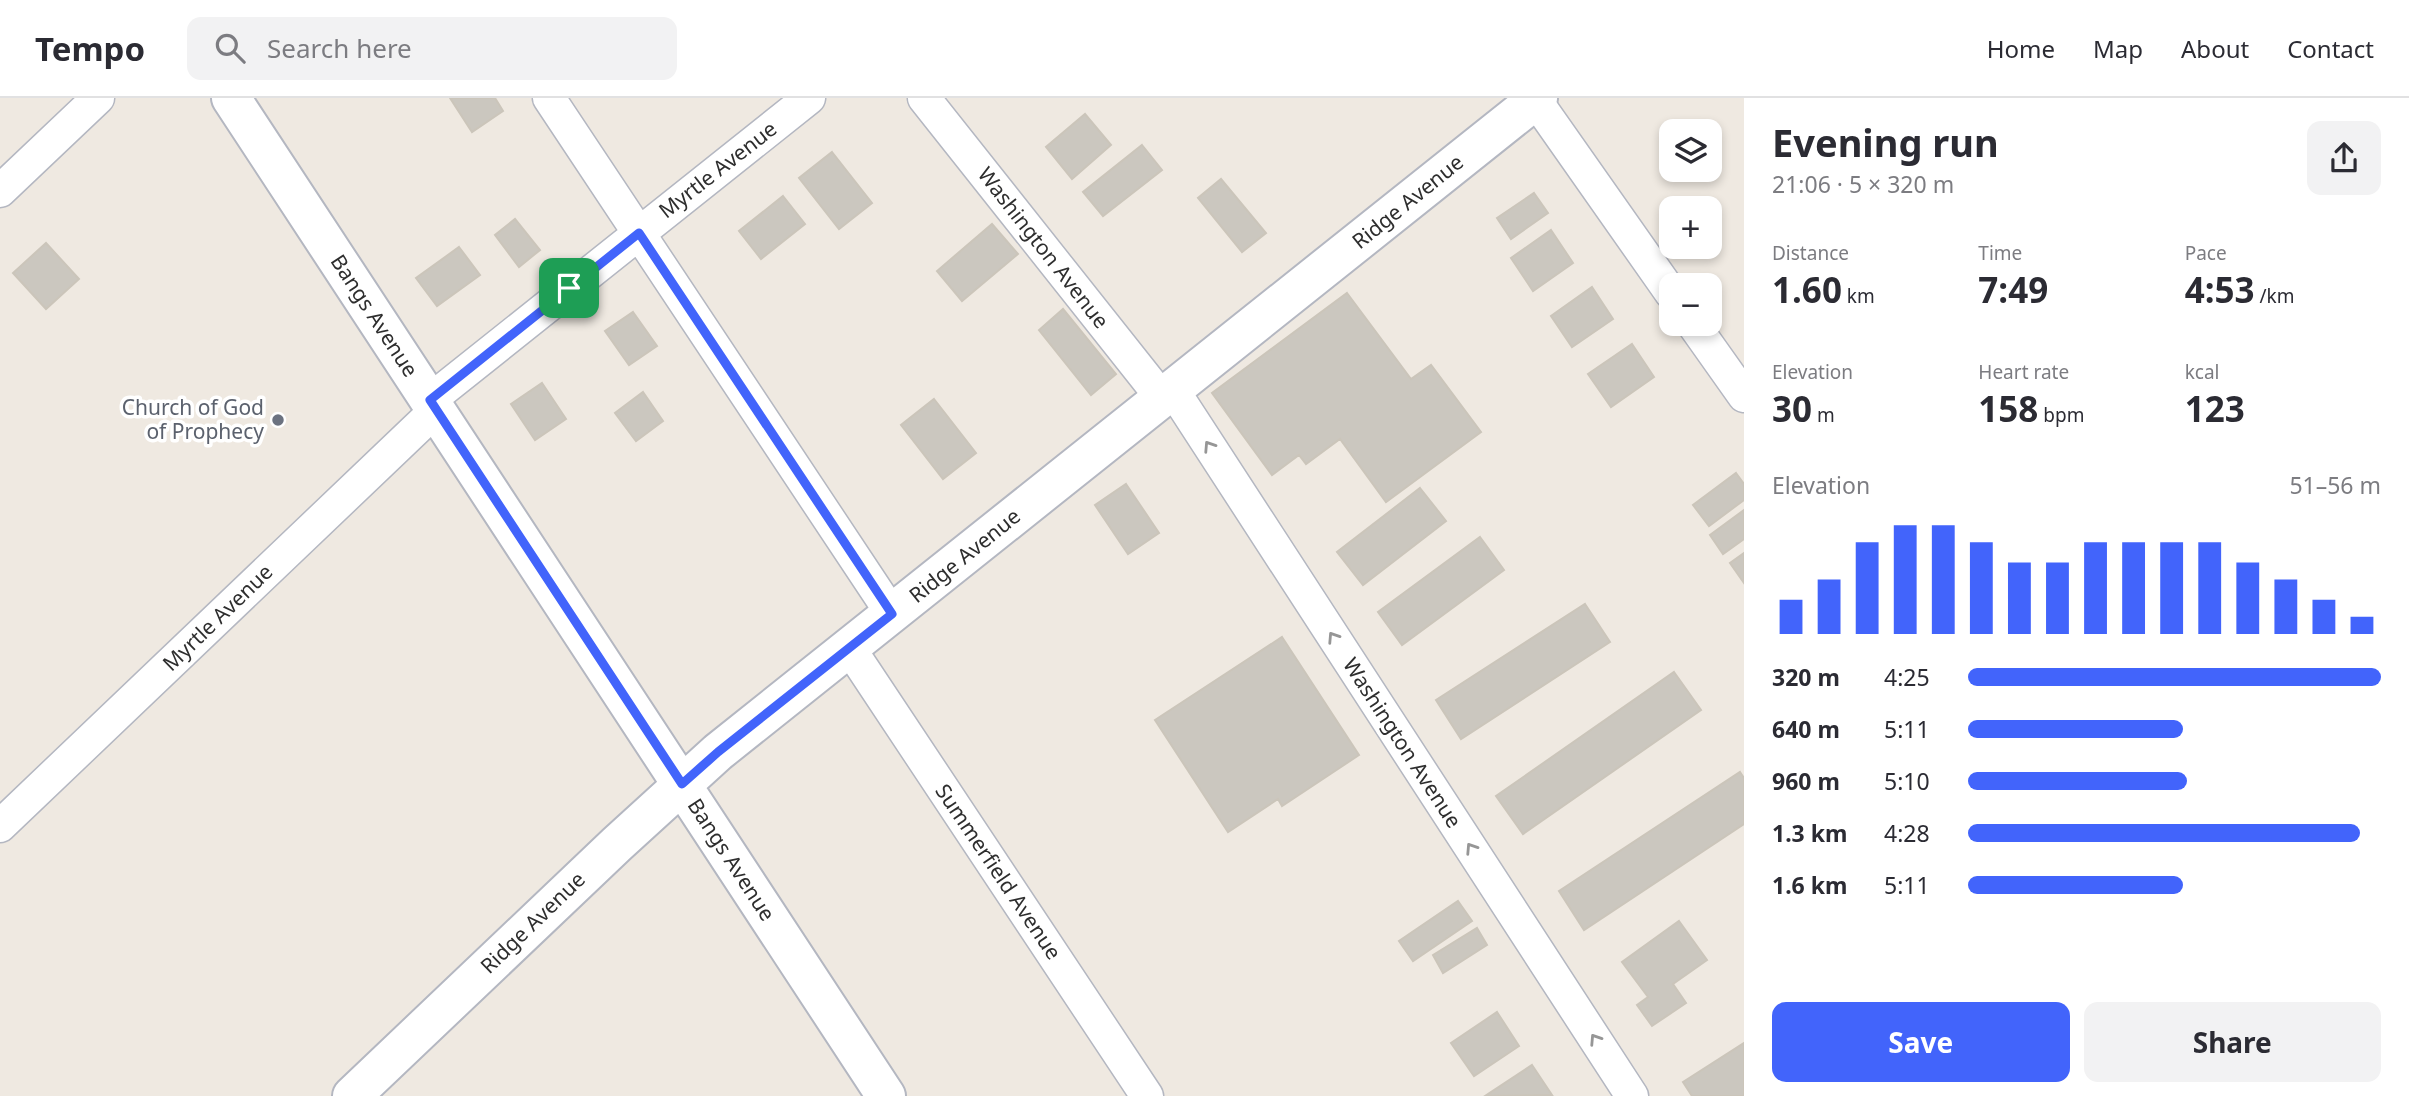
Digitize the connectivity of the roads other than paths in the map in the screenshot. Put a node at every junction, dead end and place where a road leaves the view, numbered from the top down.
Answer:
1 (98, 98) edge
2 (231, 98) edge
3 (549, 98) edge
4 (809, 98) edge
5 (924, 98) edge
6 (1536, 99) edge
7 (0, 191) edge
8 (639, 233) junction
9 (1659, 276) edge
10 (1702, 336) edge
11 (1168, 394) junction
12 (1744, 396) edge
13 (433, 405) junction
14 (892, 614) junction
15 (850, 649) junction
16 (682, 784) junction
17 (0, 826) edge
18 (352, 1096) edge
19 (886, 1096) edge
20 (1147, 1096) edge
21 (1632, 1096) edge

1 - 7 street
2 - 13 street, Bangs Avenue
3 - 8 street
4 - 8 street, Myrtle Avenue
5 - 11 street, Washington Avenue
6 - 9 street
6 - 11 street, Ridge Avenue
8 - 13 street, Myrtle Avenue
8 - 14 street
10 - 12 street
11 - 14 street, Ridge Avenue
21 -> 11 street, Washington Avenue
13 - 16 street, Bangs Avenue
13 - 17 street, Myrtle Avenue
14 - 15 street, Ridge Avenue
15 - 16 street, Ridge Avenue
15 - 20 street, Summerfield Avenue
16 - 18 street, Ridge Avenue
16 - 19 street, Bangs Avenue

